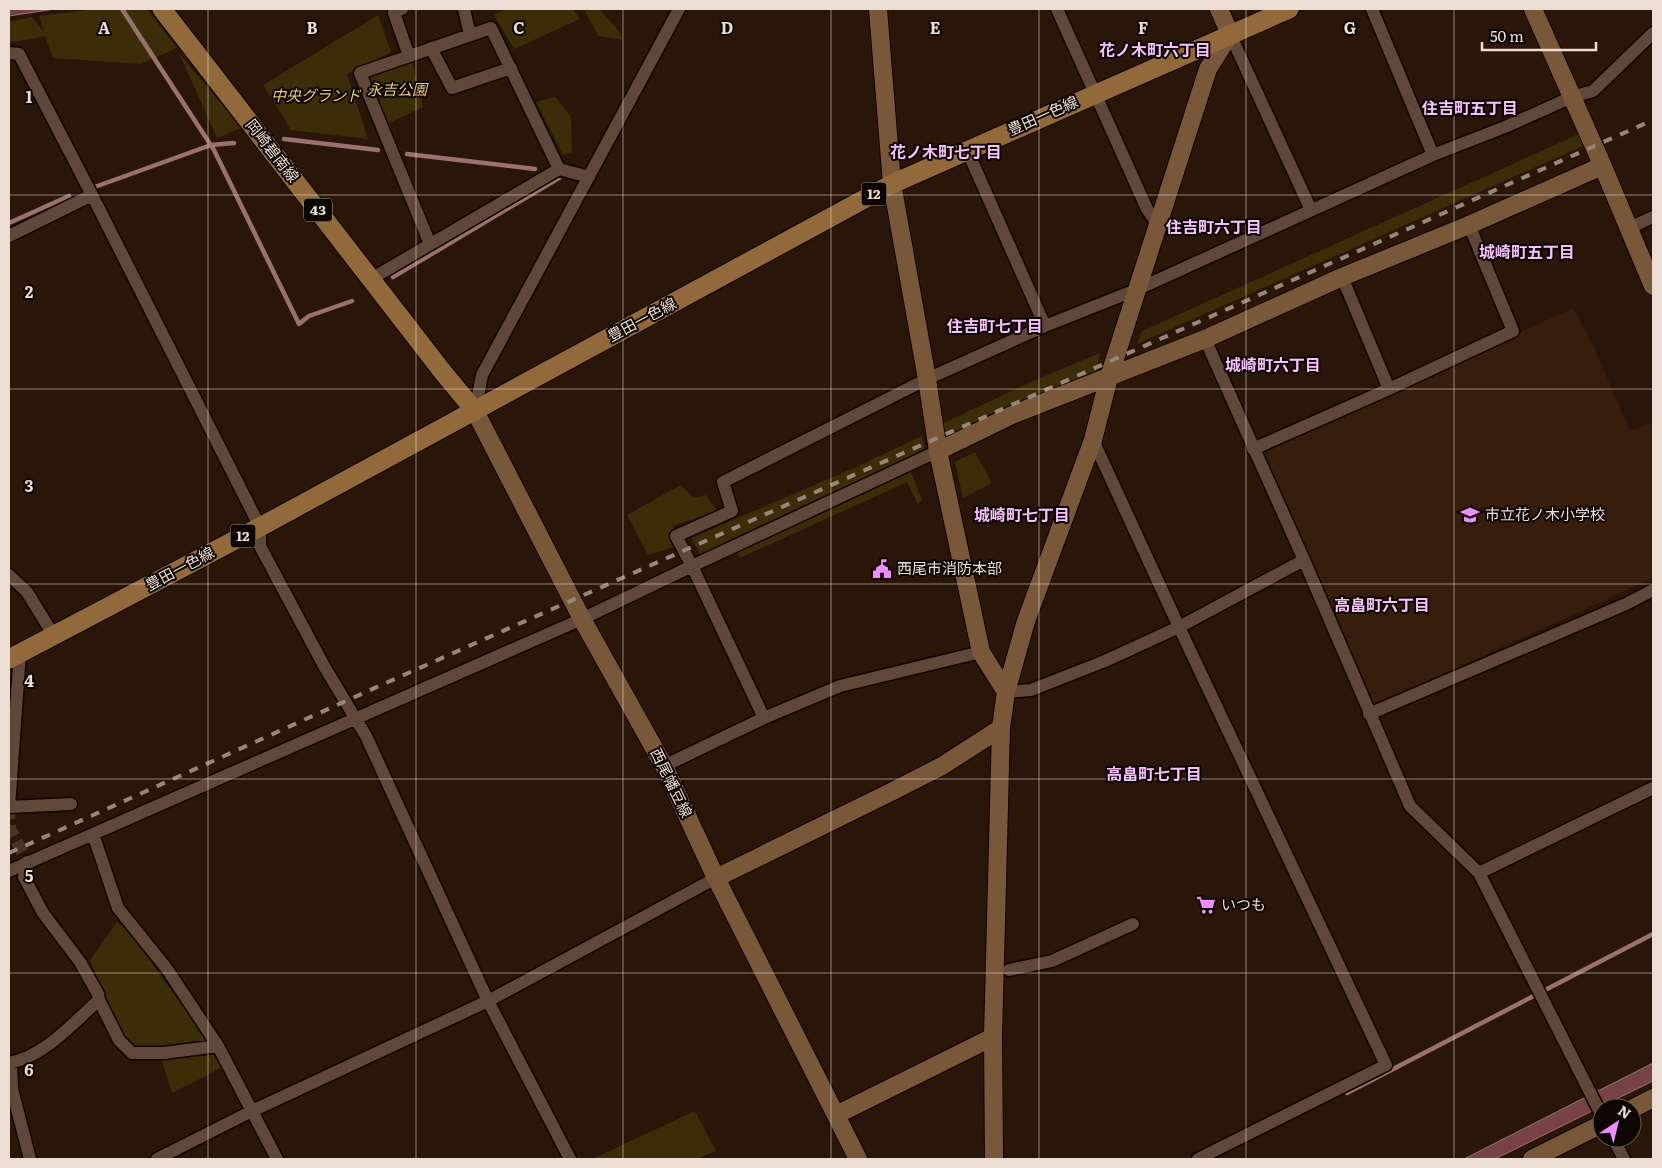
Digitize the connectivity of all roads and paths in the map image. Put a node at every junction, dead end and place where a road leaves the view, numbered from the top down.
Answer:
1 (162, 9) edge
2 (402, 9) edge
3 (464, 9) edge
4 (679, 9) edge
5 (878, 9) edge
6 (1057, 9) edge
7 (1219, 9) edge
8 (1289, 9) edge
9 (1372, 9) edge
10 (1533, 9) edge
11 (1653, 33) edge
12 (1230, 34) junction
13 (470, 35) junction
14 (431, 48) junction
15 (9, 53) edge
16 (409, 56) junction
17 (510, 68) junction
18 (1094, 94) junction
19 (1572, 97) junction
20 (967, 150) junction
21 (1433, 155) junction
22 (1602, 166) junction
23 (559, 169) junction
24 (589, 177) junction
25 (892, 184) junction
26 (92, 195) junction
27 (1311, 210) junction
28 (1653, 217) edge
29 (1157, 224) junction
30 (1469, 225) junction
31 (1629, 228) junction
32 (9, 236) edge
33 (430, 244) junction
34 (1342, 277) junction
35 (371, 279) junction
36 (1653, 286) edge
37 (1138, 289) junction
38 (1045, 326) junction
39 (1205, 339) junction
40 (1109, 377) junction
41 (927, 379) junction
42 (1389, 389) junction
43 (475, 411) junction
44 (1093, 440) junction
45 (1254, 448) junction
46 (938, 452) junction
47 (260, 527) junction
48 (1304, 560) junction
49 (692, 566) junction
50 (9, 575) edge
51 (1653, 590) edge
52 (582, 619) junction
53 (1179, 627) junction
54 (54, 636) junction
55 (982, 652) junction
56 (14, 656) edge
57 (1006, 692) junction
58 (1369, 714) junction
59 (356, 718) junction
60 (764, 718) junction
61 (1002, 728) junction
62 (664, 766) junction
63 (1653, 788) edge
64 (71, 804) dead end
65 (9, 807) edge
66 (93, 834) junction
67 (27, 862) junction
68 (9, 871) edge
69 (1479, 873) junction
70 (716, 878) junction
71 (1133, 924) dead end
72 (1009, 970) dead end
73 (99, 1000) junction
74 (488, 1001) junction
75 (993, 1038) junction
76 (218, 1046) junction
77 (10, 1063) edge
78 (1593, 1098) edge
79 (252, 1111) junction
80 (836, 1115) junction
81 (1592, 1129) edge
82 (30, 1159) edge
83 (157, 1159) edge
84 (277, 1159) edge
85 (570, 1159) edge
86 (858, 1159) edge
87 (994, 1159) edge
88 (1198, 1159) edge
89 (1532, 1159) edge

1 - 35 main road, 岡崎碧南線 / 43
2 - 16 street
3 - 13 street
4 - 24 street
5 - 25 street
6 - 18 street
7 - 12 street
8 - 12 main road, 豊田一色線 / 12
9 - 21 street
10 - 19 street
11 - 19 street
12 - 18 main road, 豊田一色線 / 12
12 - 27 street
12 - 29 street
13 - 14 street
13 - 17 street
14 - 16 street
14 - 17 street
15 - 26 street
16 - 33 street
17 - 23 street
18 - 20 main road, 豊田一色線 / 12
18 - 29 street
19 - 21 street
19 - 22 street
20 - 25 main road, 豊田一色線 / 12
20 - 38 street
21 - 27 street
22 - 30 street
22 - 31 street
23 - 24 street
23 - 33 street
24 - 43 street
25 - 41 street
25 - 43 main road, 豊田一色線 / 12
26 - 32 street
26 - 47 street
27 - 37 street
28 - 31 street
29 - 37 street
30 - 34 street
30 - 42 street
31 - 36 street
33 - 35 street
34 - 39 street
34 - 42 street
35 - 43 main road, 岡崎碧南線 / 43
37 - 38 street
37 - 40 street
38 - 41 street
39 - 40 street
39 - 45 street
40 - 44 street
40 - 46 street
41 - 46 street
41 - 49 street
42 - 45 street
43 - 47 main road, 豊田一色線 / 12
43 - 52 street, 西尾幡豆線
44 - 53 street
44 - 57 street
45 - 48 street
46 - 49 street
46 - 55 street
47 - 54 main road, 豊田一色線 / 12
47 - 59 street
48 - 53 street
48 - 58 street
49 - 52 street
49 - 60 street
50 - 54 street
51 - 58 street
52 - 59 street
52 - 62 street, 西尾幡豆線
53 - 57 street
53 - 88 street
54 - 56 main road, 豊田一色線 / 12
55 - 57 street
55 - 60 street
56 - 65 street
57 - 61 street
58 - 69 street
59 - 66 street
59 - 74 street
60 - 62 street
61 - 70 street
61 - 75 street
62 - 70 street, 西尾幡豆線
63 - 69 street
64 - 65 street
66 - 67 street
66 - 76 street
67 - 68 street
67 - 73 street
69 - 78 street
70 - 74 street
70 - 80 street, 西尾幡豆線
71 - 72 street
73 - 76 street
73 - 77 street
74 - 79 street
74 - 85 street
75 - 80 street
75 - 87 street
76 - 79 street
77 - 82 street
79 - 83 street
79 - 84 street
80 - 86 street, 西尾幡豆線
81 - 89 street

